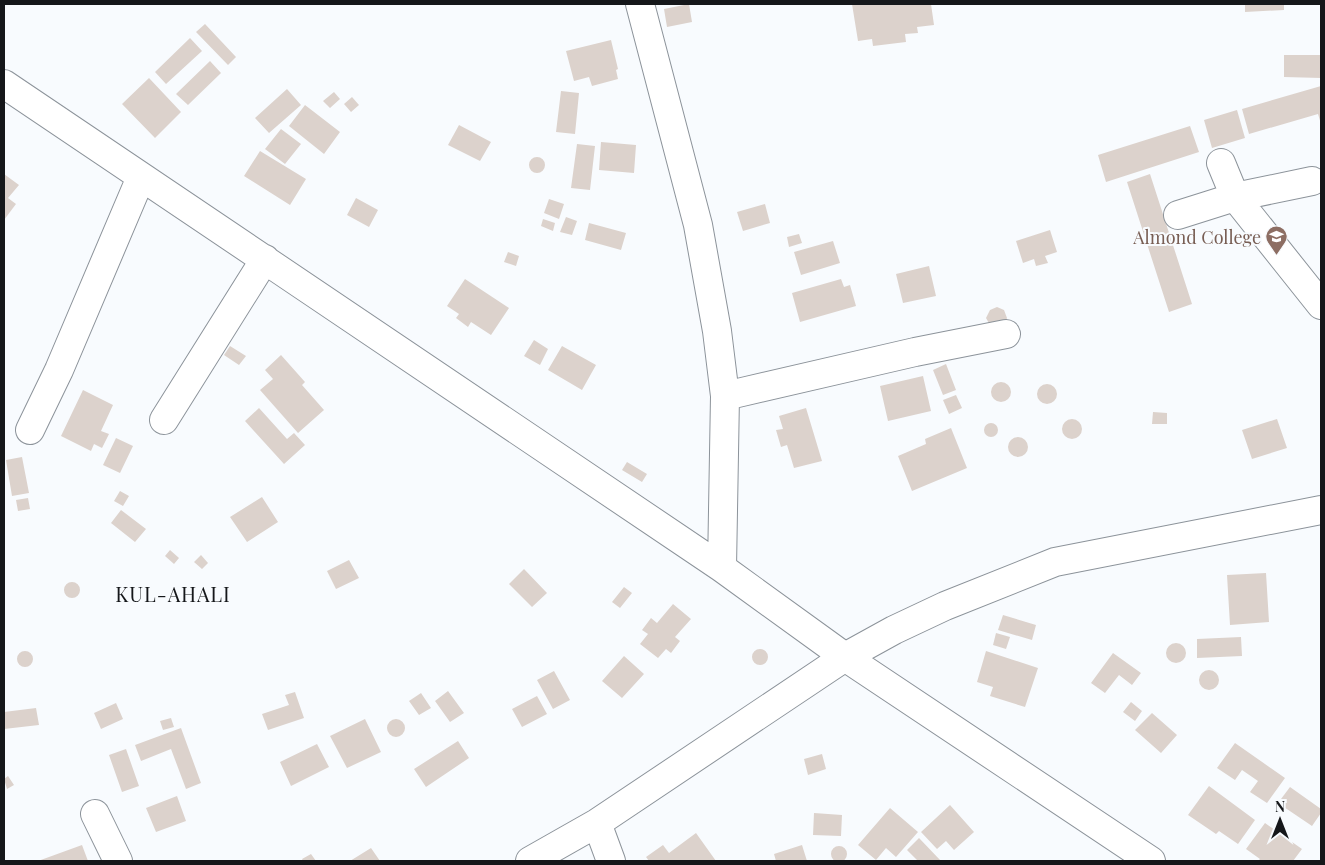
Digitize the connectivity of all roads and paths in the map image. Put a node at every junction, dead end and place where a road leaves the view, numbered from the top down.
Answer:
1 (640, 4) edge
2 (4, 84) edge
3 (1221, 163) dead end
4 (141, 177) junction
5 (1312, 181) dead end
6 (1235, 197) junction
7 (1178, 215) dead end
8 (265, 260) junction
9 (1321, 305) edge
10 (1006, 334) dead end
11 (725, 396) junction
12 (164, 420) dead end
13 (30, 430) dead end
14 (1321, 510) edge
15 (722, 568) junction
16 (845, 657) junction
17 (95, 814) dead end
18 (597, 823) junction
19 (118, 861) edge
20 (530, 861) edge
21 (611, 861) edge
22 (1151, 861) edge

1 - 11 street
2 - 4 street
3 - 6 street
4 - 8 street
4 - 13 street
5 - 6 street
6 - 7 street
6 - 9 street
8 - 12 street
8 - 15 street
10 - 11 street
11 - 15 street
14 - 16 street
15 - 16 street
16 - 18 street
16 - 22 street
17 - 19 street
18 - 20 street
18 - 21 street

